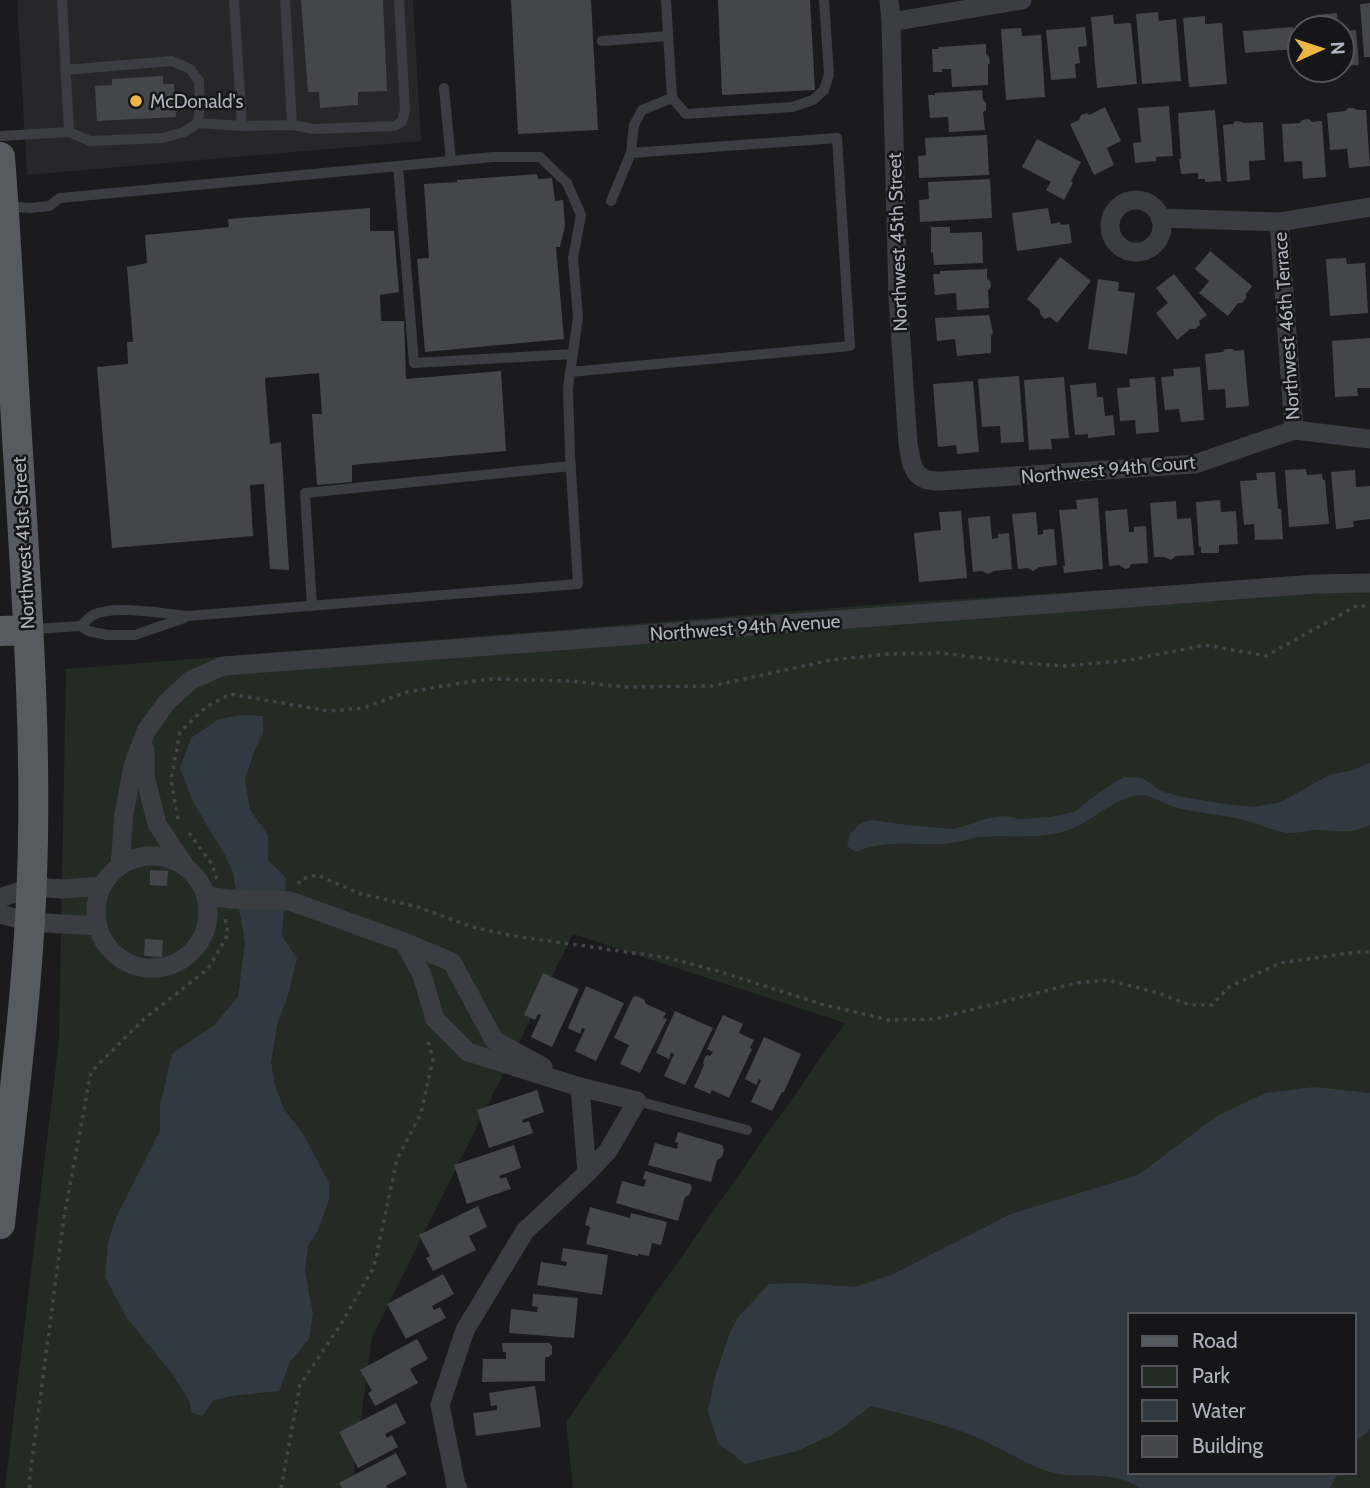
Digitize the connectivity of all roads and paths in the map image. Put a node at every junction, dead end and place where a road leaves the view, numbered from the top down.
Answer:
1 (62, 0) edge
2 (234, 0) edge
3 (285, 0) edge
4 (398, 0) edge
5 (666, 0) edge
6 (824, 0) edge
7 (888, 0) edge
8 (1022, 0) edge
9 (891, 22) junction
10 (668, 36) junction
11 (602, 41) dead end
12 (65, 70) junction
13 (444, 88) dead end
14 (672, 99) junction
15 (198, 123) junction
16 (292, 125) junction
17 (242, 126) junction
18 (69, 132) junction
19 (0, 136) edge
20 (631, 153) junction
21 (0, 157) edge
22 (452, 161) junction
23 (398, 166) junction
24 (611, 201) dead end
25 (1, 205) edge
26 (1370, 207) edge
27 (1160, 218) dead end
28 (1279, 222) junction
29 (573, 354) junction
30 (570, 372) junction
31 (7, 380) edge
32 (1294, 430) junction
33 (1370, 439) edge
34 (571, 466) junction
35 (924, 478) joint
36 (1370, 583) edge
37 (312, 606) junction
38 (1370, 607) edge
39 (188, 616) junction
40 (81, 626) junction
41 (14, 630) edge
42 (146, 731) junction
43 (120, 866) junction
44 (185, 866) junction
45 (102, 886) junction
46 (32, 887) junction
47 (0, 898) edge
48 (219, 898) junction
49 (290, 901) junction
50 (0, 914) edge
51 (30, 922) junction
52 (98, 926) junction
53 (404, 943) junction
54 (1370, 952) edge
55 (426, 1035) dead end
56 (580, 1087) junction
57 (637, 1101) junction
58 (747, 1129) dead end
59 (587, 1173) junction
60 (0, 1224) edge
61 (30, 1488) edge
62 (281, 1488) edge
63 (458, 1488) edge

1 - 12 lane
2 - 17 lane
3 - 16 lane
4 - 16 lane
5 - 10 lane
6 - 14 lane
7 - 9 street, Northwest 45th Street
8 - 9 street
9 - 35 street, Northwest 45th Street
10 - 11 lane
10 - 14 lane
12 - 15 lane
12 - 18 lane
13 - 22 lane
14 - 20 lane
15 - 17 lane
15 - 18 lane
16 - 17 lane
18 - 19 lane
20 - 24 lane
20 - 30 lane
21 - 25 main road, Northwest 41st Street
22 - 23 lane
22 - 29 lane
23 - 25 lane
23 - 29 lane
25 - 31 main road, Northwest 41st Street
26 - 28 street
27 - 28 street
28 - 32 street, Northwest 46th Terrace
29 - 30 lane
30 - 34 lane
31 - 41 main road, Northwest 41st Street
32 - 33 street, Northwest 94th Court
32 - 35 street, Northwest 94th Court
34 - 37 lane
34 - 37 lane
36 - 42 street, Northwest 94th Avenue
37 - 39 lane
38 - 48 path
39 - 40 lane
39 - 40 lane
40 - 41 lane
41 - 46 main road, Northwest 41st Street
42 - 43 street, Northwest 94th Avenue
42 - 44 street
43 - 44 street
43 - 45 street
44 - 48 street
45 - 46 street
45 - 52 street
46 - 47 street
46 - 51 main road, Northwest 41st Street
48 - 49 street
48 - 52 street
48 - 61 path
49 - 53 street
49 - 54 path
50 - 51 street
51 - 52 street
51 - 60 main road, Northwest 41st Street
53 - 56 street
53 - 56 street
55 - 62 path
56 - 57 street
56 - 59 street
57 - 58 lane
57 - 59 street
59 - 63 street

